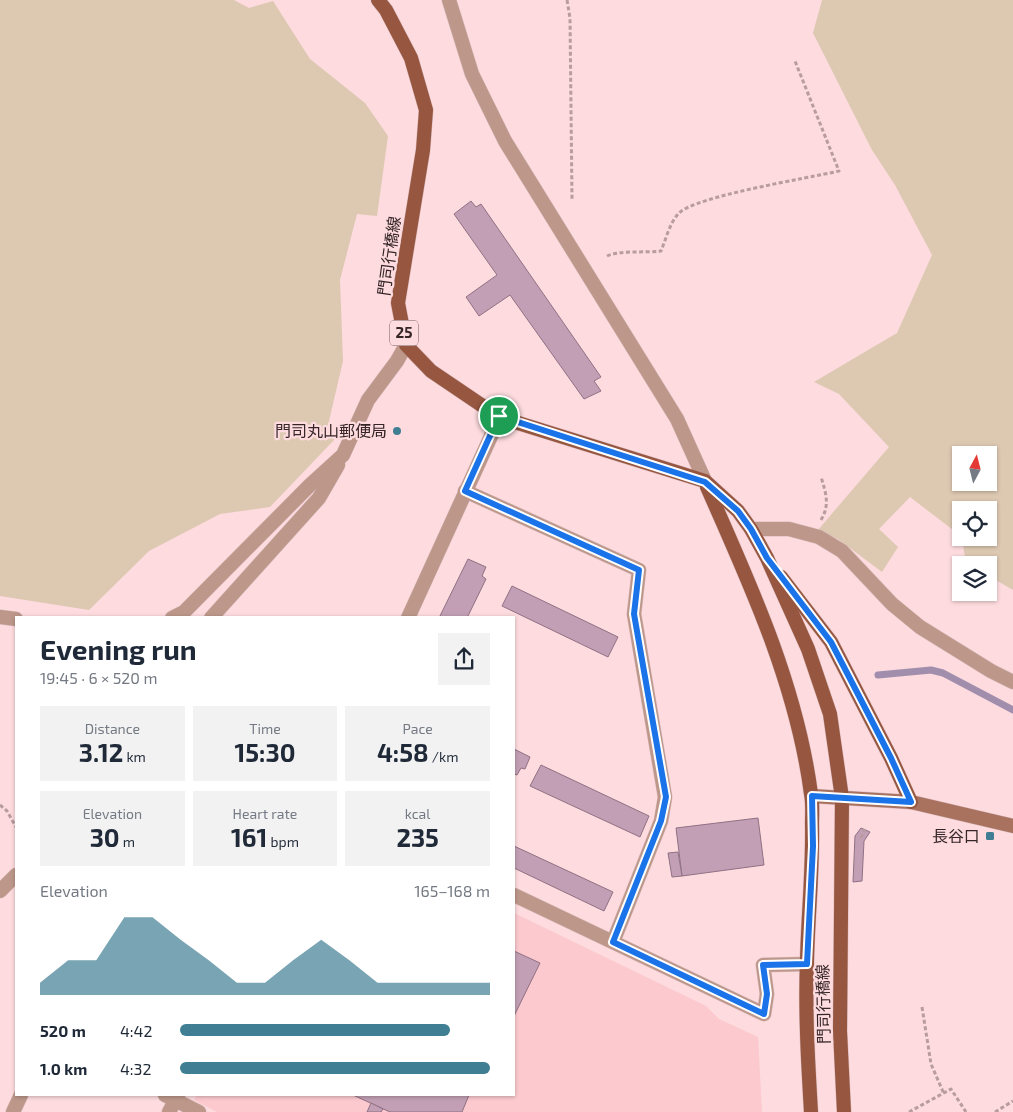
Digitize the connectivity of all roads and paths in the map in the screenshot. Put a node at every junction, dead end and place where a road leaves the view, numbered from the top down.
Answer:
1 (378, 0) edge
2 (449, 0) edge
3 (567, 0) edge
4 (796, 61) dead end
5 (572, 199) dead end
6 (607, 256) dead end
7 (406, 346) junction
8 (499, 416) junction
9 (343, 455) junction
10 (821, 478) dead end
11 (705, 482) junction
12 (465, 491) junction
13 (751, 529) junction
14 (812, 535) junction
15 (767, 558) junction
16 (176, 616) edge
17 (213, 616) edge
18 (409, 616) edge
19 (0, 617) edge
20 (15, 619) edge
21 (1013, 682) edge
22 (812, 796) junction
23 (842, 798) junction
24 (911, 802) junction
25 (0, 805) edge
26 (15, 825) edge
27 (1013, 826) edge
28 (15, 876) edge
29 (0, 891) edge
30 (515, 895) edge
31 (613, 942) junction
32 (807, 964) junction
33 (922, 1007) dead end
34 (944, 1094) junction
35 (21, 1096) edge
36 (172, 1101) edge
37 (1013, 1101) edge
38 (13, 1112) edge
39 (199, 1112) edge
40 (811, 1112) edge
41 (844, 1112) edge
42 (909, 1112) edge
43 (966, 1112) edge
44 (995, 1112) edge

1 - 7 main road, 門司行橋線 / 25
2 - 11 street
3 - 5 path
4 - 6 path
7 - 8 main road, 門司行橋線 / 25
7 - 9 street
8 - 11 main road, 門司行橋線 / 25
8 - 12 street
9 - 16 street
9 - 17 street
10 - 14 path
11 - 13 main road, 門司行橋線 / 25
11 - 22 main road, 門司行橋線
12 - 18 street
12 - 31 street
13 - 14 street
13 - 15 main road, 門司行橋線 / 25
14 - 21 street
15 - 23 main road, 門司行橋線 / 25
15 - 24 main road
19 - 20 street
22 - 23 main road
22 - 32 main road, 門司行橋線
23 - 24 main road
23 - 41 main road, 門司行橋線 / 25
24 - 27 main road
25 - 26 path
28 - 29 street
30 - 31 street
31 - 32 street
32 - 40 main road, 門司行橋線
33 - 34 path
34 - 42 path
34 - 43 path
35 - 38 street
36 - 39 street
37 - 44 path

